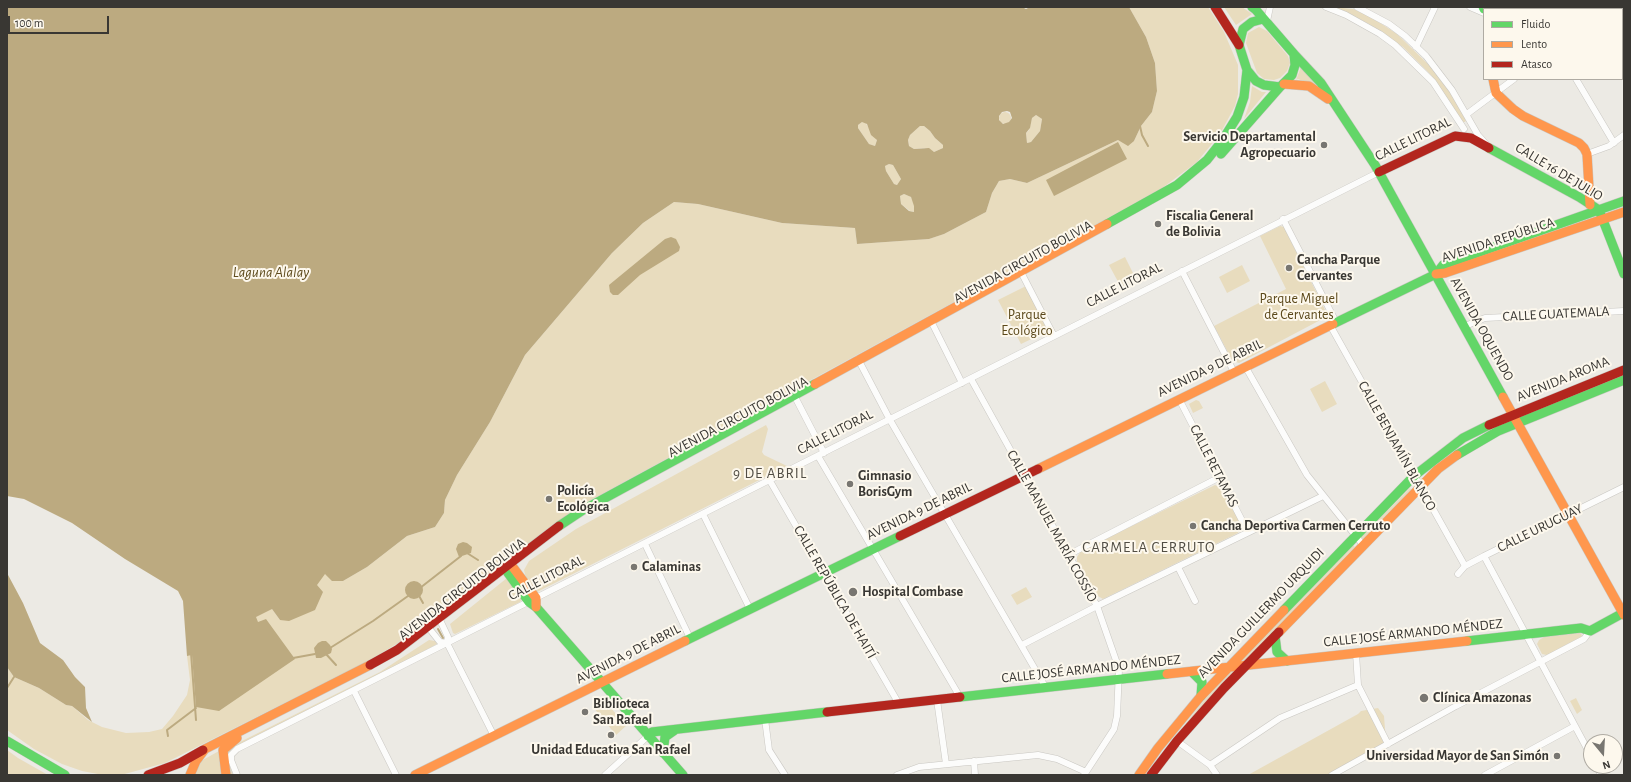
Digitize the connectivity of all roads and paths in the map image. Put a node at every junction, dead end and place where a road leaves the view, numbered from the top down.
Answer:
1 (1215, 7) edge
2 (1252, 7) edge
3 (1270, 7) edge
4 (1326, 7) edge
5 (1356, 7) edge
6 (1435, 7) edge
7 (1470, 7) edge
8 (1483, 13) edge
9 (1265, 21) junction
10 (1239, 45) junction
11 (1416, 47) junction
12 (1294, 54) junction
13 (1247, 70) junction
14 (1494, 80) edge
15 (1513, 80) edge
16 (1577, 80) edge
17 (1282, 86) junction
18 (1496, 92) junction
19 (1334, 103) junction
20 (1467, 114) junction
21 (1471, 124) junction
22 (1464, 129) junction
23 (1624, 135) edge
24 (1455, 136) junction
25 (1614, 143) junction
26 (1489, 147) junction
27 (1587, 154) junction
28 (1379, 172) junction
29 (1624, 201) edge
30 (1590, 205) junction
31 (1599, 210) junction
32 (1623, 213) edge
33 (1284, 219) junction
34 (1603, 220) junction
35 (1182, 271) junction
36 (1023, 274) junction
37 (1436, 274) junction
38 (1624, 274) edge
39 (1624, 310) edge
40 (932, 324) junction
41 (1333, 324) junction
42 (1465, 326) junction
43 (1054, 336) junction
44 (860, 363) junction
45 (1245, 366) junction
46 (1624, 370) edge
47 (1234, 372) junction
48 (971, 379) junction
49 (1624, 380) edge
50 (962, 383) junction
51 (795, 398) junction
52 (1179, 399) junction
53 (1513, 415) junction
54 (890, 420) junction
55 (1518, 424) junction
56 (824, 453) junction
57 (818, 456) junction
58 (1024, 476) junction
59 (1414, 476) junction
60 (1220, 477) junction
61 (770, 481) junction
62 (1420, 486) junction
63 (1624, 487) edge
64 (1323, 496) junction
65 (945, 513) junction
66 (703, 514) junction
67 (1568, 514) junction
68 (1248, 532) junction
69 (1355, 536) junction
70 (645, 544) junction
71 (1363, 545) junction
72 (873, 549) junction
73 (1068, 554) junction
74 (1484, 556) junction
75 (1465, 566) junction
76 (508, 567) junction
77 (1178, 567) junction
78 (824, 573) junction
79 (1458, 574) dead end
80 (1195, 601) dead end
81 (533, 602) junction
82 (1097, 606) junction
83 (750, 609) junction
84 (1624, 614) edge
85 (440, 621) junction
86 (430, 629) junction
87 (1590, 631) junction
88 (1527, 634) junction
89 (1275, 636) junction
90 (690, 638) junction
91 (447, 643) junction
92 (1022, 645) junction
93 (1356, 653) junction
94 (1287, 661) junction
95 (1541, 662) junction
96 (1246, 666) junction
97 (1228, 668) junction
98 (1192, 672) junction
99 (1119, 680) junction
100 (601, 683) junction
101 (1358, 685) junction
102 (1046, 688) junction
103 (354, 691) junction
104 (1201, 696) junction
105 (960, 697) junction
106 (938, 700) junction
107 (899, 704) junction
108 (765, 720) junction
109 (1575, 726) junction
110 (676, 729) junction
111 (494, 736) junction
112 (648, 736) junction
113 (7, 741) edge
114 (1177, 741) junction
115 (1583, 741) edge
116 (1388, 744) junction
117 (205, 749) junction
118 (663, 752) junction
119 (974, 761) junction
120 (946, 764) junction
121 (1210, 765) junction
122 (225, 772) edge
123 (1085, 774) edge
124 (65, 775) edge
125 (148, 775) edge
126 (190, 775) edge
127 (237, 775) edge
128 (396, 775) edge
129 (415, 775) edge
130 (605, 775) edge
131 (683, 775) edge
132 (785, 775) edge
133 (898, 775) edge
134 (975, 775) edge
135 (1139, 775) edge
136 (1151, 775) edge
137 (1217, 775) edge
138 (1332, 775) edge
139 (1485, 775) edge

1 - 10 main road
2 - 9 main road
3 - 9 street
4 - 22 street
5 - 11 street, CALLE 16 DE JULIO
6 - 11 street
7 - 8 street
9 - 10 main road
9 - 12 main road
10 - 13 main road
11 - 20 street, CALLE 16 DE JULIO
12 - 17 main road
12 - 19 main road, AVENIDA OQUENDO
13 - 17 main road
13 - 36 main road, AVENIDA CIRCUITO BOLIVIA
14 - 18 main road
15 - 18 street
16 - 25 street
17 - 19 main road, AVENIDA OQUENDO
17 - 36 main road, AVENIDA CIRCUITO BOLIVIA
18 - 20 street
18 - 27 main road
19 - 28 main road, AVENIDA OQUENDO
20 - 21 street, CALLE 16 DE JULIO
21 - 22 street, CALLE LITORAL
21 - 26 street, CALLE 16 DE JULIO
22 - 24 street, CALLE LITORAL
23 - 25 street
24 - 26 main road, CALLE 16 DE JULIO
24 - 28 main road, CALLE LITORAL
25 - 27 street
26 - 30 main road, CALLE 16 DE JULIO
27 - 30 main road
28 - 33 street, CALLE LITORAL
28 - 37 main road, AVENIDA OQUENDO
29 - 31 main road, AVENIDA REPÚBLICA
30 - 31 main road, CALLE 16 DE JULIO
31 - 34 main road, CALLE 16 DE JULIO
31 - 37 main road, AVENIDA REPÚBLICA
32 - 34 main road, AVENIDA REPÚBLICA
33 - 35 street, CALLE LITORAL
33 - 41 street, CALLE BENJAMÍN BLANCO
34 - 37 main road, AVENIDA REPÚBLICA
34 - 38 main road, CALLE 16 DE JULIO
35 - 43 street, CALLE LITORAL
35 - 47 street
36 - 40 main road, AVENIDA CIRCUITO BOLIVIA
36 - 43 street
37 - 41 main road, AVENIDA 9 DE ABRIL
37 - 42 main road, AVENIDA OQUENDO
39 - 42 street, CALLE GUATEMALA
40 - 44 main road, AVENIDA CIRCUITO BOLIVIA
40 - 50 street
41 - 45 main road, AVENIDA 9 DE ABRIL
41 - 59 street, CALLE BENJAMÍN BLANCO
42 - 53 main road, AVENIDA OQUENDO
43 - 48 street, CALLE LITORAL
44 - 51 main road, AVENIDA CIRCUITO BOLIVIA
44 - 54 street
45 - 47 main road, AVENIDA 9 DE ABRIL
45 - 64 street
46 - 53 main road, AVENIDA AROMA
47 - 52 main road, AVENIDA 9 DE ABRIL
48 - 50 street, CALLE LITORAL
48 - 58 street, CALLE MANUEL MARÍA COSSÍO
49 - 55 main road, AVENIDA AROMA
50 - 54 street, CALLE LITORAL
51 - 56 street
51 - 76 main road, AVENIDA CIRCUITO BOLIVIA
52 - 58 main road, AVENIDA 9 DE ABRIL
52 - 60 street, CALLE RETAMAS
53 - 55 main road, AVENIDA OQUENDO
53 - 59 main road, AVENIDA GUILLERMO URQUIDI
54 - 56 street, CALLE LITORAL
54 - 65 street
55 - 62 main road, AVENIDA GUILLERMO URQUIDI
55 - 67 main road, AVENIDA OQUENDO
56 - 57 street, CALLE LITORAL
57 - 61 street, CALLE LITORAL
57 - 72 street
58 - 65 main road, AVENIDA 9 DE ABRIL
58 - 73 street, CALLE MANUEL MARÍA COSSÍO
59 - 62 street, CALLE BENJAMÍN BLANCO
59 - 69 main road, AVENIDA GUILLERMO URQUIDI
60 - 68 street, CALLE RETAMAS
60 - 73 street
61 - 66 street, CALLE LITORAL
61 - 78 street, CALLE REPÚBLICA DE HAITÍ
62 - 71 main road, AVENIDA GUILLERMO URQUIDI
62 - 75 street, CALLE BENJAMÍN BLANCO
63 - 67 street, CALLE URUGUAY
64 - 68 street
64 - 69 street
65 - 72 main road, AVENIDA 9 DE ABRIL
65 - 92 street
66 - 70 street, CALLE LITORAL
66 - 83 street
67 - 74 street, CALLE URUGUAY
67 - 84 main road, AVENIDA OQUENDO
68 - 77 street
69 - 71 street
69 - 97 main road, AVENIDA GUILLERMO URQUIDI
70 - 81 street, CALLE LITORAL
70 - 90 street
71 - 89 main road, AVENIDA GUILLERMO URQUIDI
72 - 78 main road, AVENIDA 9 DE ABRIL
72 - 105 street
73 - 82 street, CALLE MANUEL MARÍA COSSÍO
74 - 75 street, CALLE URUGUAY
74 - 88 street
75 - 79 street, CALLE URUGUAY
76 - 81 main road
76 - 85 main road, AVENIDA CIRCUITO BOLIVIA
77 - 80 street
77 - 82 street
78 - 83 main road, AVENIDA 9 DE ABRIL
78 - 107 street, CALLE REPÚBLICA DE HAITÍ
81 - 91 street, CALLE LITORAL
81 - 100 main road
82 - 92 street
82 - 99 street, CALLE MANUEL MARÍA COSSÍO
83 - 90 main road, AVENIDA 9 DE ABRIL
84 - 87 main road
85 - 86 main road, AVENIDA CIRCUITO BOLIVIA
85 - 91 street
86 - 91 street
86 - 117 main road, AVENIDA CIRCUITO BOLIVIA
86 - 122 main road, AVENIDA CIRCUITO BOLIVIA
87 - 88 main road, CALLE JOSÉ ARMANDO MÉNDEZ
87 - 95 street
88 - 93 main road, CALLE JOSÉ ARMANDO MÉNDEZ
88 - 95 street
89 - 94 main road
89 - 96 main road, AVENIDA GUILLERMO URQUIDI
90 - 100 main road, AVENIDA 9 DE ABRIL
91 - 103 street, CALLE LITORAL
91 - 111 street
92 - 102 street
93 - 94 main road, CALLE JOSÉ ARMANDO MÉNDEZ
93 - 101 street
94 - 96 main road, CALLE JOSÉ ARMANDO MÉNDEZ
95 - 109 street
95 - 116 street
96 - 97 main road, CALLE JOSÉ ARMANDO MÉNDEZ
96 - 114 main road, AVENIDA GUILLERMO URQUIDI
97 - 98 main road, CALLE JOSÉ ARMANDO MÉNDEZ
97 - 104 main road, AVENIDA GUILLERMO URQUIDI
98 - 99 main road, CALLE JOSÉ ARMANDO MÉNDEZ
98 - 104 main road
99 - 102 main road, CALLE JOSÉ ARMANDO MÉNDEZ
99 - 123 street, CALLE MANUEL MARÍA COSSÍO
100 - 111 main road, AVENIDA 9 DE ABRIL
100 - 112 main road
101 - 116 street
101 - 121 street
102 - 105 main road, CALLE JOSÉ ARMANDO MÉNDEZ
103 - 127 street, CALLE LITORAL
103 - 128 street
104 - 135 main road, AVENIDA GUILLERMO URQUIDI
105 - 106 main road, CALLE JOSÉ ARMANDO MÉNDEZ
106 - 107 main road, CALLE JOSÉ ARMANDO MÉNDEZ
106 - 120 street
107 - 108 main road, CALLE JOSÉ ARMANDO MÉNDEZ
108 - 110 main road, CALLE JOSÉ ARMANDO MÉNDEZ
108 - 132 street
109 - 115 street
109 - 139 street
110 - 112 main road, CALLE JOSÉ ARMANDO MÉNDEZ
110 - 118 main road
111 - 129 main road, AVENIDA 9 DE ABRIL
112 - 118 main road
112 - 130 street
113 - 124 main road
114 - 121 street
114 - 136 main road, AVENIDA GUILLERMO URQUIDI
116 - 138 street
117 - 125 main road, AVENIDA CIRCUITO BOLIVIA
117 - 126 main road, AVENIDA CIRCUITO BOLIVIA
118 - 131 main road
119 - 120 street
119 - 123 street
119 - 134 street
120 - 133 street
121 - 137 street

